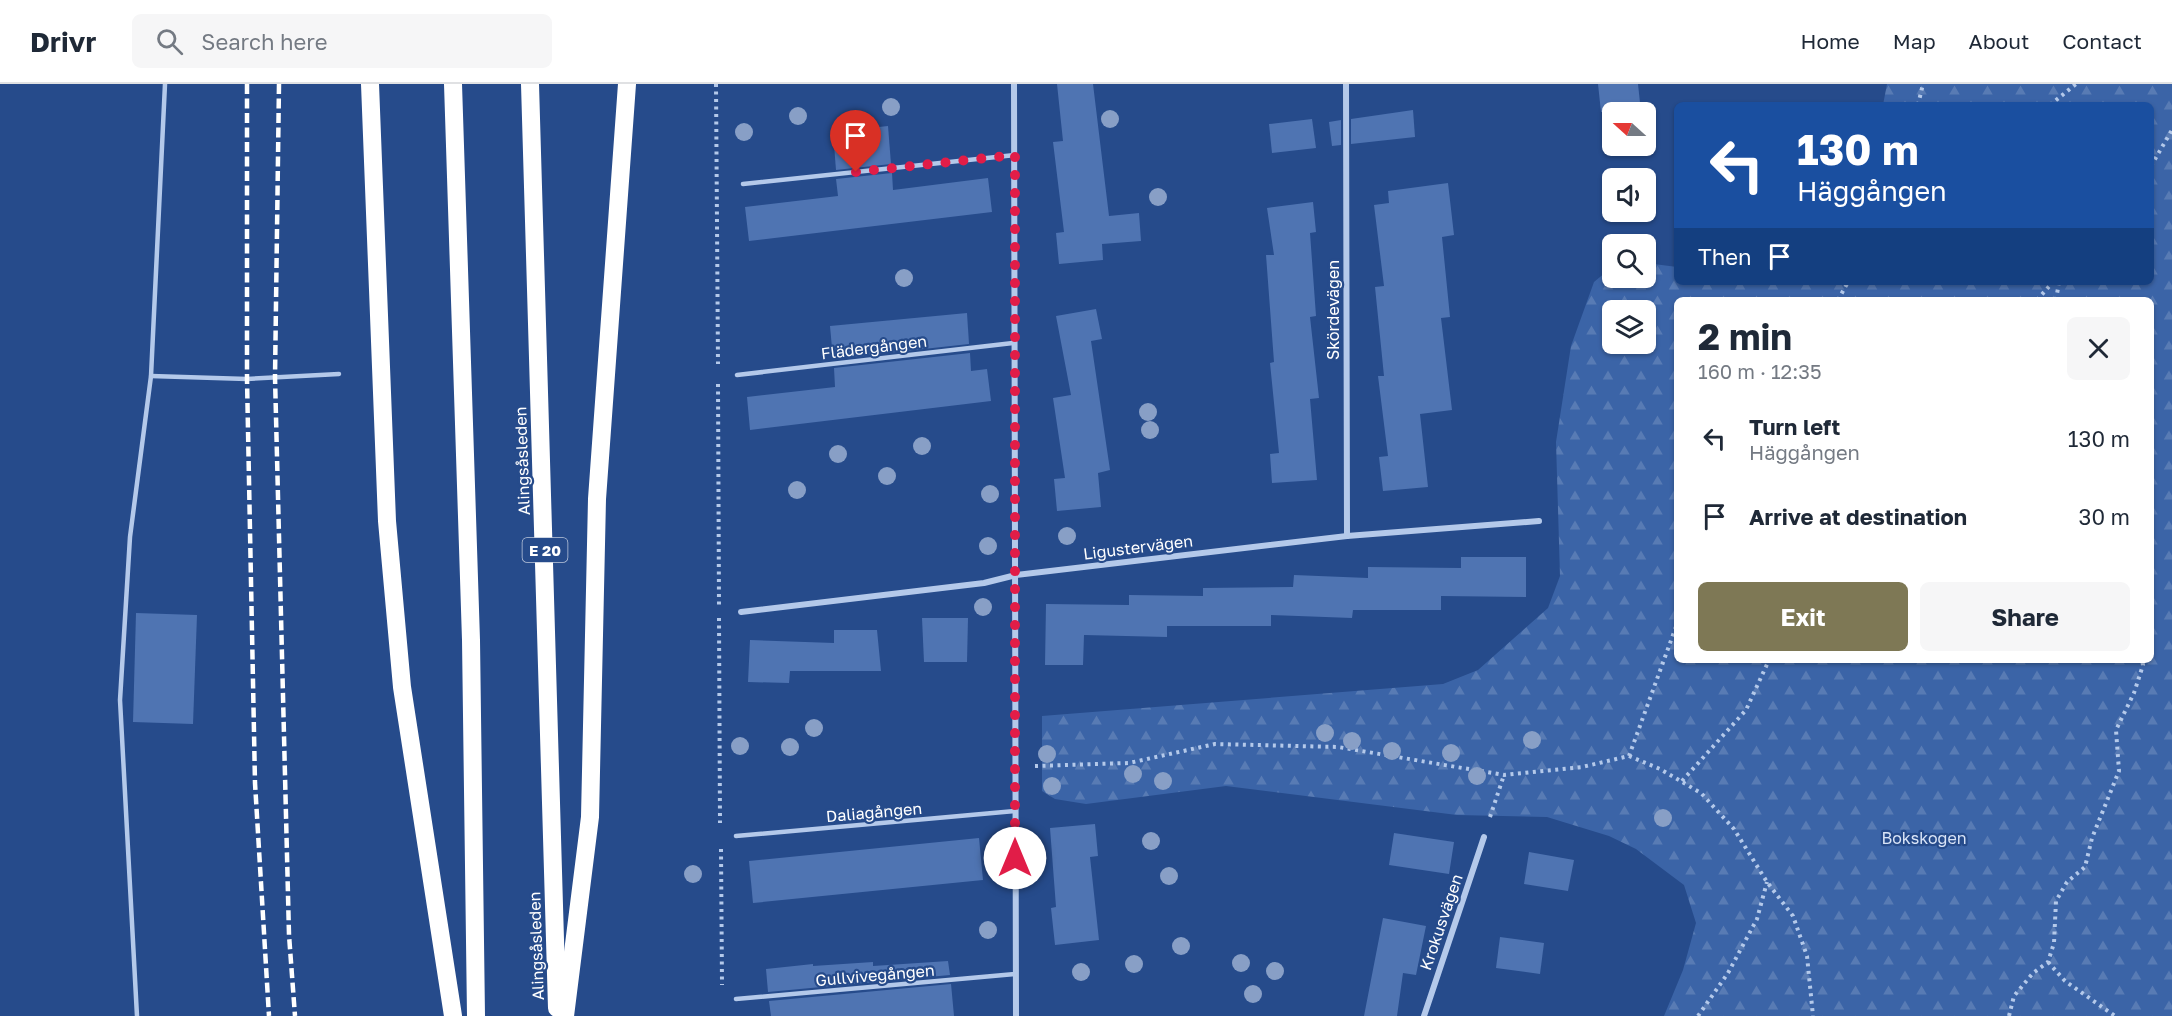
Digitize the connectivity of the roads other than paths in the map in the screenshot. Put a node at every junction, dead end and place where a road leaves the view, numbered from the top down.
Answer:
1 (165, 84) edge
2 (370, 84) edge
3 (453, 84) edge
4 (530, 84) edge
5 (627, 84) edge
6 (1014, 84) edge
7 (1346, 84) edge
8 (1015, 155) junction
9 (743, 184) dead end
10 (1013, 343) junction
11 (339, 374) dead end
12 (737, 375) dead end
13 (151, 376) junction
14 (1539, 521) dead end
15 (1347, 536) junction
16 (1016, 575) junction
17 (741, 612) dead end
18 (1015, 811) junction
19 (736, 836) dead end
20 (1484, 837) road end
21 (1015, 974) junction
22 (736, 999) dead end
23 (137, 1016) edge
24 (453, 1016) edge
25 (476, 1016) edge
26 (558, 1016) edge
27 (565, 1016) edge
28 (1016, 1016) edge
29 (1424, 1016) edge

1 - 13 lane
2 - 24 highway
3 - 25 highway
4 - 26 highway, Alingsåsleden / E 20
5 - 27 highway
6 - 8 street
7 - 15 street, Skördevägen
8 - 9 lane
8 - 10 street
10 - 12 lane, Flädergången
10 - 16 street
11 - 13 lane
13 - 23 lane
14 - 15 street, Ligustervägen
15 - 16 street, Ligustervägen
16 - 17 street, Ligustervägen
16 - 18 street
18 - 19 lane, Daliagången
18 - 21 street
20 - 29 street, Krokusvägen
21 - 22 lane, Gullvivegången
21 - 28 street

